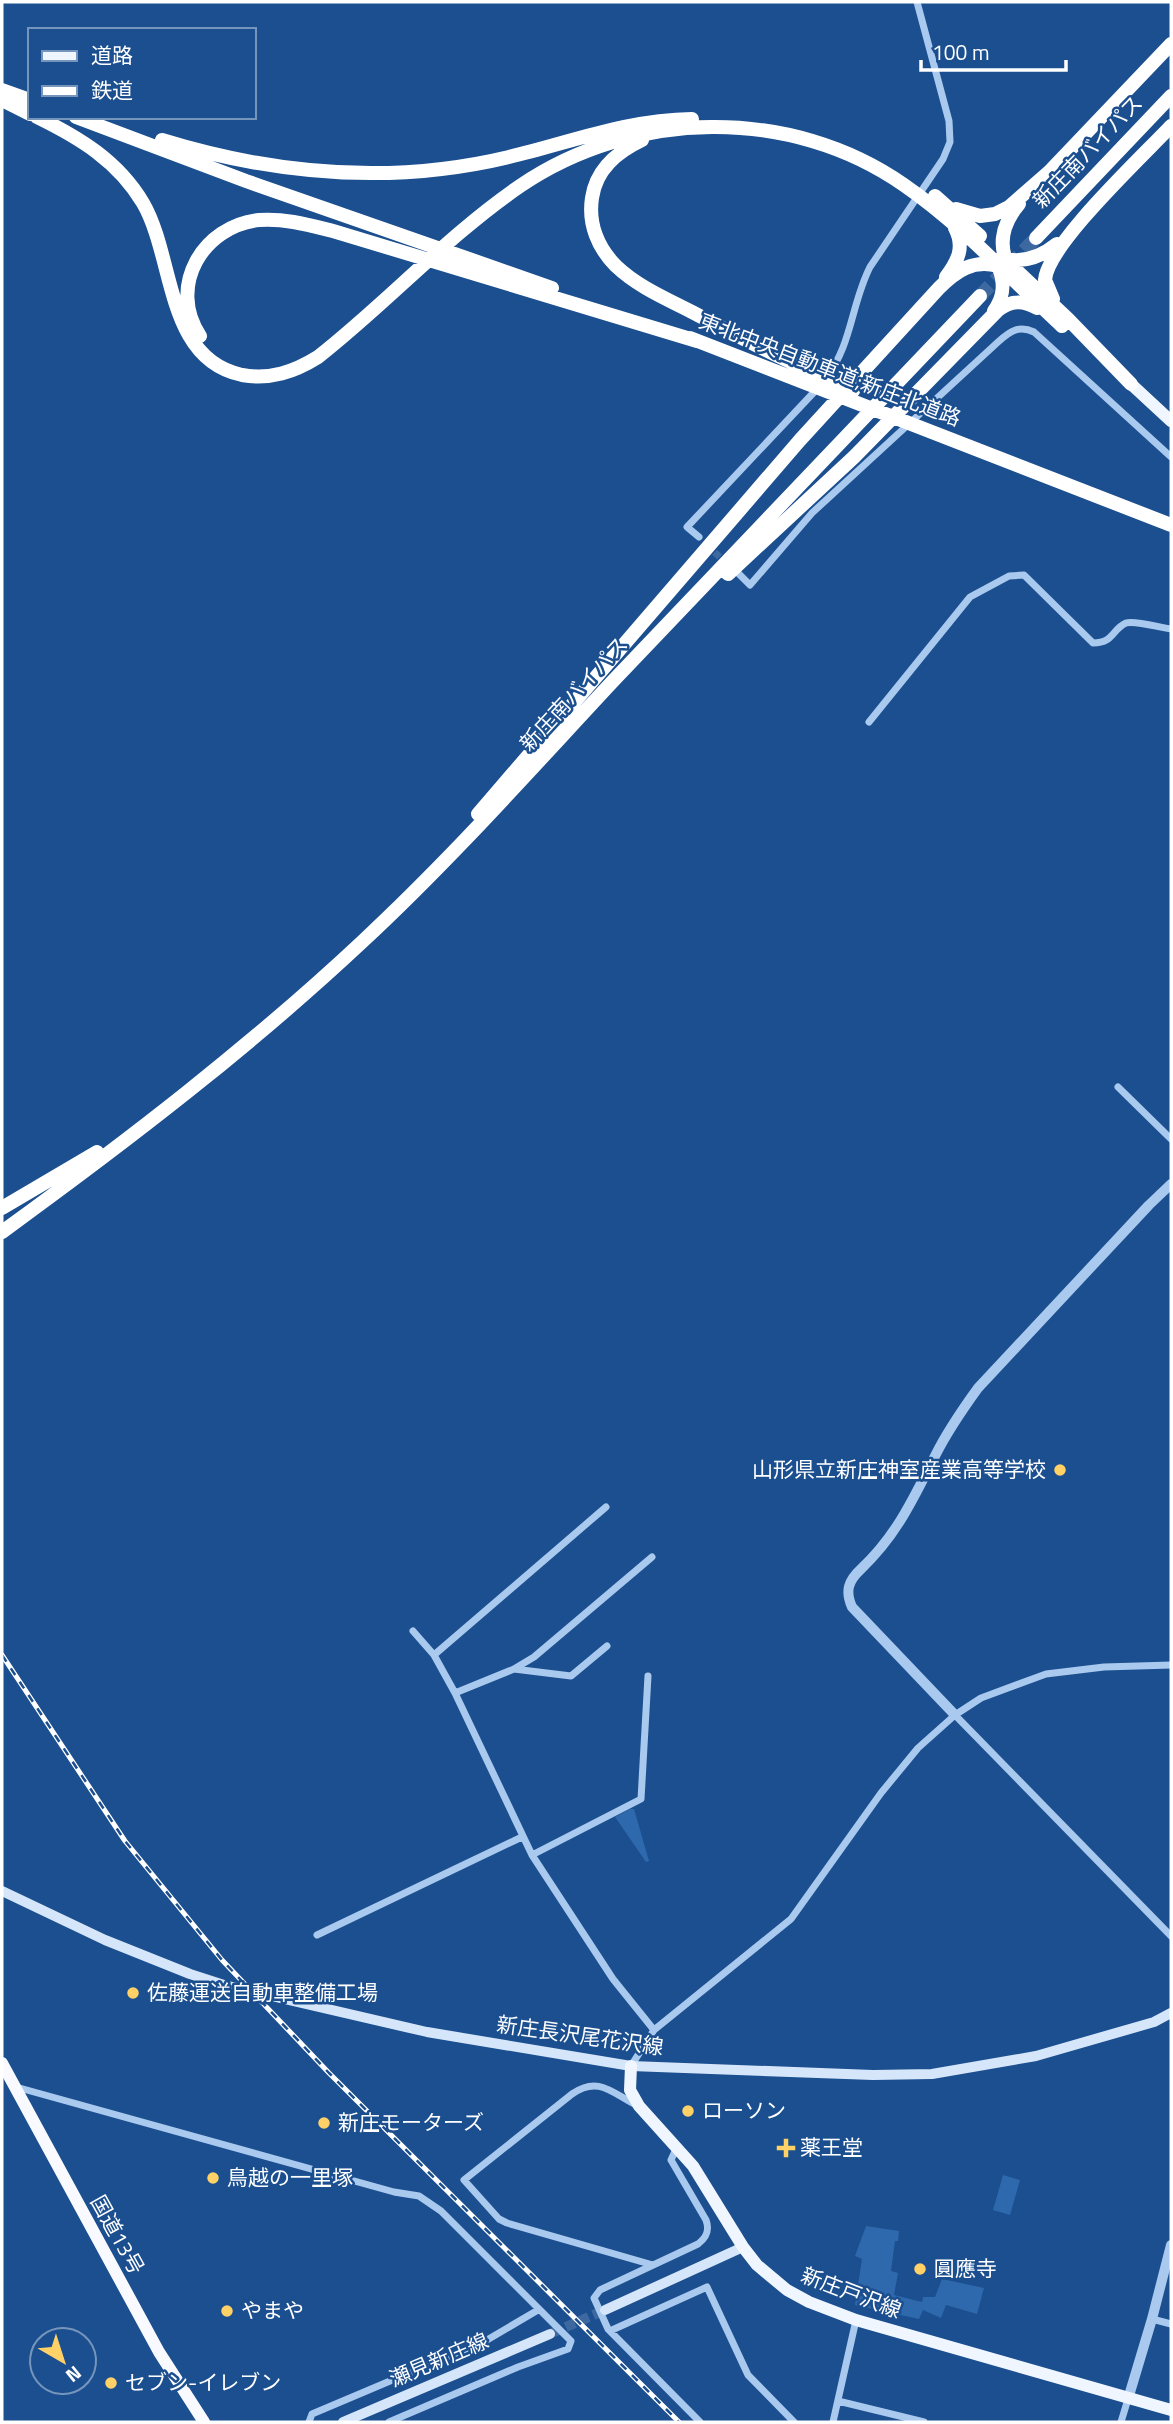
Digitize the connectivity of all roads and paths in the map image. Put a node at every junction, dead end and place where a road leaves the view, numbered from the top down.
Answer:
1 (917, 2) edge
2 (1171, 44) edge
3 (3, 96) edge
4 (1171, 96) edge
5 (28, 100) edge
6 (28, 113) edge
7 (40, 119) edge
8 (81, 119) edge
9 (94, 119) edge
10 (681, 124) junction
11 (1171, 126) edge
12 (1049, 172) junction
13 (931, 199) junction
14 (1081, 221) junction
15 (950, 222) junction
16 (1036, 238) tunnel mouth
17 (977, 240) junction
18 (1001, 263) junction
19 (468, 265) junction
20 (980, 296) tunnel mouth
21 (928, 299) junction
22 (986, 321) junction
23 (1065, 323) junction
24 (800, 373) junction
25 (1131, 384) joint
26 (1171, 421) edge
27 (1171, 457) edge
28 (1171, 525) edge
29 (699, 537) dead end
30 (736, 571) dead end
31 (1171, 629) edge
32 (869, 722) dead end
33 (446, 857) junction
34 (1118, 1087) dead end
35 (177, 1098) junction
36 (1171, 1139) edge
37 (1171, 1184) edge
38 (2, 1208) edge
39 (2, 1232) edge
40 (606, 1507) dead end
41 (652, 1557) dead end
42 (413, 1631) dead end
43 (607, 1646) dead end
44 (434, 1655) junction
45 (1171, 1665) edge
46 (514, 1669) junction
47 (649, 1676) dead end
48 (455, 1693) junction
49 (955, 1715) junction
50 (522, 1838) junction
51 (532, 1855) junction
52 (2, 1891) edge
53 (317, 1935) dead end
54 (1171, 1936) edge
55 (1171, 2013) edge
56 (654, 2030) junction
57 (2, 2063) edge
58 (631, 2066) junction
59 (2, 2083) edge
60 (16, 2087) junction
61 (639, 2106) junction
62 (677, 2147) junction
63 (1171, 2245) edge
64 (743, 2247) junction
65 (653, 2264) junction
66 (1167, 2274) edge
67 (538, 2310) junction
68 (605, 2310) tunnel mouth
69 (1152, 2319) junction
70 (856, 2320) junction
71 (1171, 2324) edge
72 (612, 2330) junction
73 (550, 2334) tunnel mouth
74 (1128, 2399) junction
75 (838, 2401) junction
76 (1171, 2410) edge
77 (347, 2420) edge
78 (204, 2422) edge
79 (309, 2422) edge
80 (364, 2422) edge
81 (389, 2422) edge
82 (700, 2422) edge
83 (794, 2422) edge
84 (833, 2422) edge
85 (924, 2422) edge
86 (1121, 2422) edge

1 - 29 street
2 - 12 highway
3 - 5 highway
3 - 6 highway
4 - 16 highway, 新庄南バイパス
7 - 10 highway
8 - 19 highway
9 - 10 highway
10 - 13 highway
10 - 19 highway
10 - 24 highway
11 - 14 highway
12 - 13 highway
12 - 18 highway
13 - 15 highway
13 - 17 highway
14 - 18 highway
14 - 23 highway
15 - 17 highway
15 - 21 highway
17 - 18 highway
18 - 21 highway
18 - 22 highway
18 - 23 highway
19 - 24 highway, 東北中央自動車道;新庄北道路
20 - 33 highway, 新庄南バイパス
21 - 33 highway
22 - 23 highway
22 - 33 highway
23 - 25 highway
24 - 28 highway, 東北中央自動車道;新庄北道路
25 - 26 main road
27 - 30 street
31 - 32 street
33 - 35 highway
34 - 36 street
35 - 38 highway
35 - 39 highway
37 - 49 street
40 - 44 street
41 - 46 street
42 - 44 street
43 - 46 street
44 - 48 street
45 - 49 street
46 - 48 street
47 - 51 street
48 - 50 street
49 - 54 street
49 - 56 street
50 - 51 street
50 - 53 street
51 - 56 street
52 - 58 main road, 新庄長沢尾花沢線
55 - 58 main road, 新庄長沢尾花沢線
56 - 58 street
57 - 60 highway, 国道13号
58 - 61 main road, 新庄戸沢線
59 - 60 street
60 - 67 street
60 - 78 highway, 国道13号
61 - 62 main road, 新庄戸沢線
61 - 65 street
62 - 64 main road, 新庄戸沢線
62 - 65 street
63 - 66 street
64 - 68 main road
64 - 70 main road, 新庄戸沢線
65 - 72 street
66 - 69 street
67 - 79 street
67 - 81 street
69 - 71 street
69 - 74 street
70 - 74 main road, 新庄戸沢線
70 - 75 street
72 - 82 street
72 - 83 street
73 - 77 main road, 瀬見新庄線
74 - 76 main road, 新庄戸沢線
74 - 86 street
75 - 84 street
75 - 85 street
77 - 80 street

